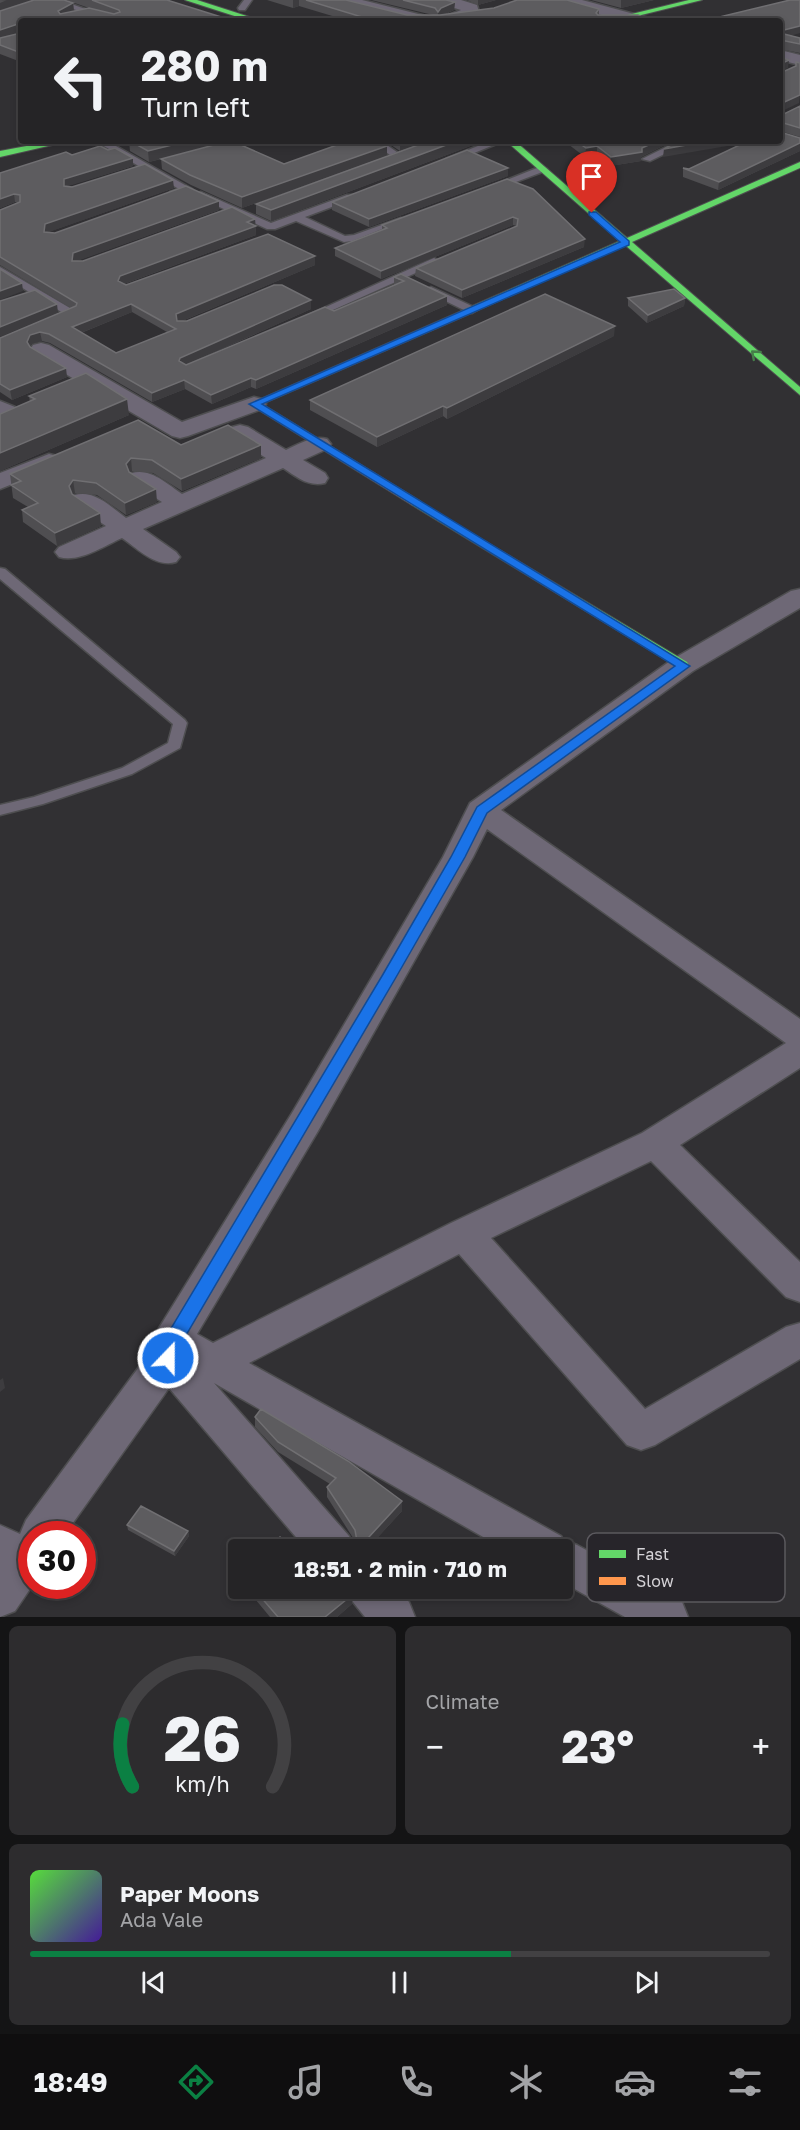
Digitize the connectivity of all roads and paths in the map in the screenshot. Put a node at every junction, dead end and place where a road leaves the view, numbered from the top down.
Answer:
1 (47, 0) edge
2 (52, 0) edge
3 (189, 0) edge
4 (217, 0) edge
5 (342, 0) edge
6 (398, 0) edge
7 (445, 0) edge
8 (563, 0) edge
9 (698, 0) edge
10 (38, 3) edge
11 (714, 3) dead end
12 (243, 8) edge
13 (380, 8) junction
14 (492, 11) edge
15 (88, 12) junction
16 (72, 18) edge
17 (106, 18) edge
18 (227, 18) edge
19 (255, 18) edge
20 (274, 18) dead end
21 (417, 18) edge
22 (460, 18) edge
23 (629, 18) edge
24 (642, 18) edge
25 (645, 18) edge
26 (783, 56) edge
27 (800, 60) edge
28 (18, 143) edge
29 (50, 144) edge
30 (105, 144) edge
31 (241, 144) edge
32 (381, 144) edge
33 (491, 144) edge
34 (513, 144) edge
35 (533, 144) edge
36 (680, 144) edge
37 (0, 147) edge
38 (207, 151) edge
39 (0, 153) edge
40 (647, 159) edge
41 (388, 161) edge
42 (166, 162) edge
43 (438, 164) edge
44 (800, 165) edge
45 (146, 167) junction
46 (542, 169) junction
47 (135, 171) edge
48 (187, 189) junction
49 (486, 190) edge
50 (590, 192) dead end
51 (362, 193) edge
52 (164, 197) edge
53 (253, 210) edge
54 (237, 212) junction
55 (222, 214) edge
56 (296, 218) junction
57 (410, 218) edge
58 (625, 221) dead end
59 (271, 227) junction
60 (260, 239) edge
61 (647, 239) junction
62 (626, 243) junction
63 (441, 258) edge
64 (1, 271) edge
65 (411, 281) junction
66 (37, 292) junction
67 (18, 299) edge
68 (472, 310) junction
69 (304, 319) edge
70 (51, 321) edge
71 (42, 350) dead end
72 (800, 392) edge
73 (254, 404) junction
74 (154, 415) junction
75 (132, 425) edge
76 (240, 432) edge
77 (319, 444) junction
78 (66, 453) edge
79 (284, 459) junction
80 (141, 477) edge
81 (316, 477) dead end
82 (0, 482) edge
83 (84, 500) edge
84 (180, 503) junction
85 (125, 527) junction
86 (68, 552) dead end
87 (167, 556) dead end
88 (0, 572) edge
89 (800, 597) edge
90 (683, 666) junction
91 (0, 810) edge
92 (481, 810) junction
93 (800, 1036) edge
94 (800, 1051) edge
95 (655, 1143) junction
96 (464, 1234) junction
97 (800, 1286) edge
98 (800, 1339) edge
99 (171, 1349) junction
100 (213, 1362) junction
101 (46, 1521) edge
102 (325, 1539) edge
103 (527, 1539) edge
104 (573, 1565) edge
105 (587, 1573) edge
106 (377, 1599) edge
107 (639, 1602) edge
108 (393, 1617) edge
109 (666, 1617) edge

1 - 10 lane
2 - 15 lane
3 - 12 street
4 - 12 street
5 - 13 street
6 - 13 street
7 - 22 street
8 - 23 street
9 - 24 street
11 - 25 street
12 - 18 lane
12 - 19 street
12 - 20 street
13 - 21 street
14 - 22 street
15 - 16 lane
15 - 17 lane
26 - 27 street
28 - 37 street
29 - 39 street
30 - 45 lane
31 - 38 lane
32 - 41 lane
33 - 43 lane
34 - 46 street
35 - 50 street
36 - 40 lane
42 - 45 lane
44 - 61 street
45 - 47 lane
45 - 48 lane
46 - 49 lane
46 - 62 street
48 - 52 lane
48 - 54 lane
51 - 56 lane
53 - 54 lane
54 - 55 lane
54 - 59 lane
56 - 57 lane
56 - 59 lane
58 - 61 street
59 - 60 lane
61 - 62 street
62 - 68 street
72 -> 62 street
63 - 65 lane
64 - 66 lane
65 - 68 lane
65 - 69 lane
66 - 67 lane
66 - 70 lane
68 - 73 street
71 - 74 street
73 - 74 street
73 - 77 street
74 - 75 street
76 - 79 street
77 - 79 street
77 - 90 street
78 - 82 street
79 - 81 street
79 - 84 street
80 - 84 street
83 - 85 street
84 - 85 street
85 - 86 street
85 - 87 street
88 - 91 lane
89 - 90 street
90 - 92 street
92 - 93 street
92 - 99 street
94 - 95 street
95 - 96 street
95 - 97 street
96 - 98 street
96 - 100 street
99 - 100 street
99 - 101 street
99 - 102 street
100 - 103 street
104 - 105 street
106 - 108 street
107 - 109 street

